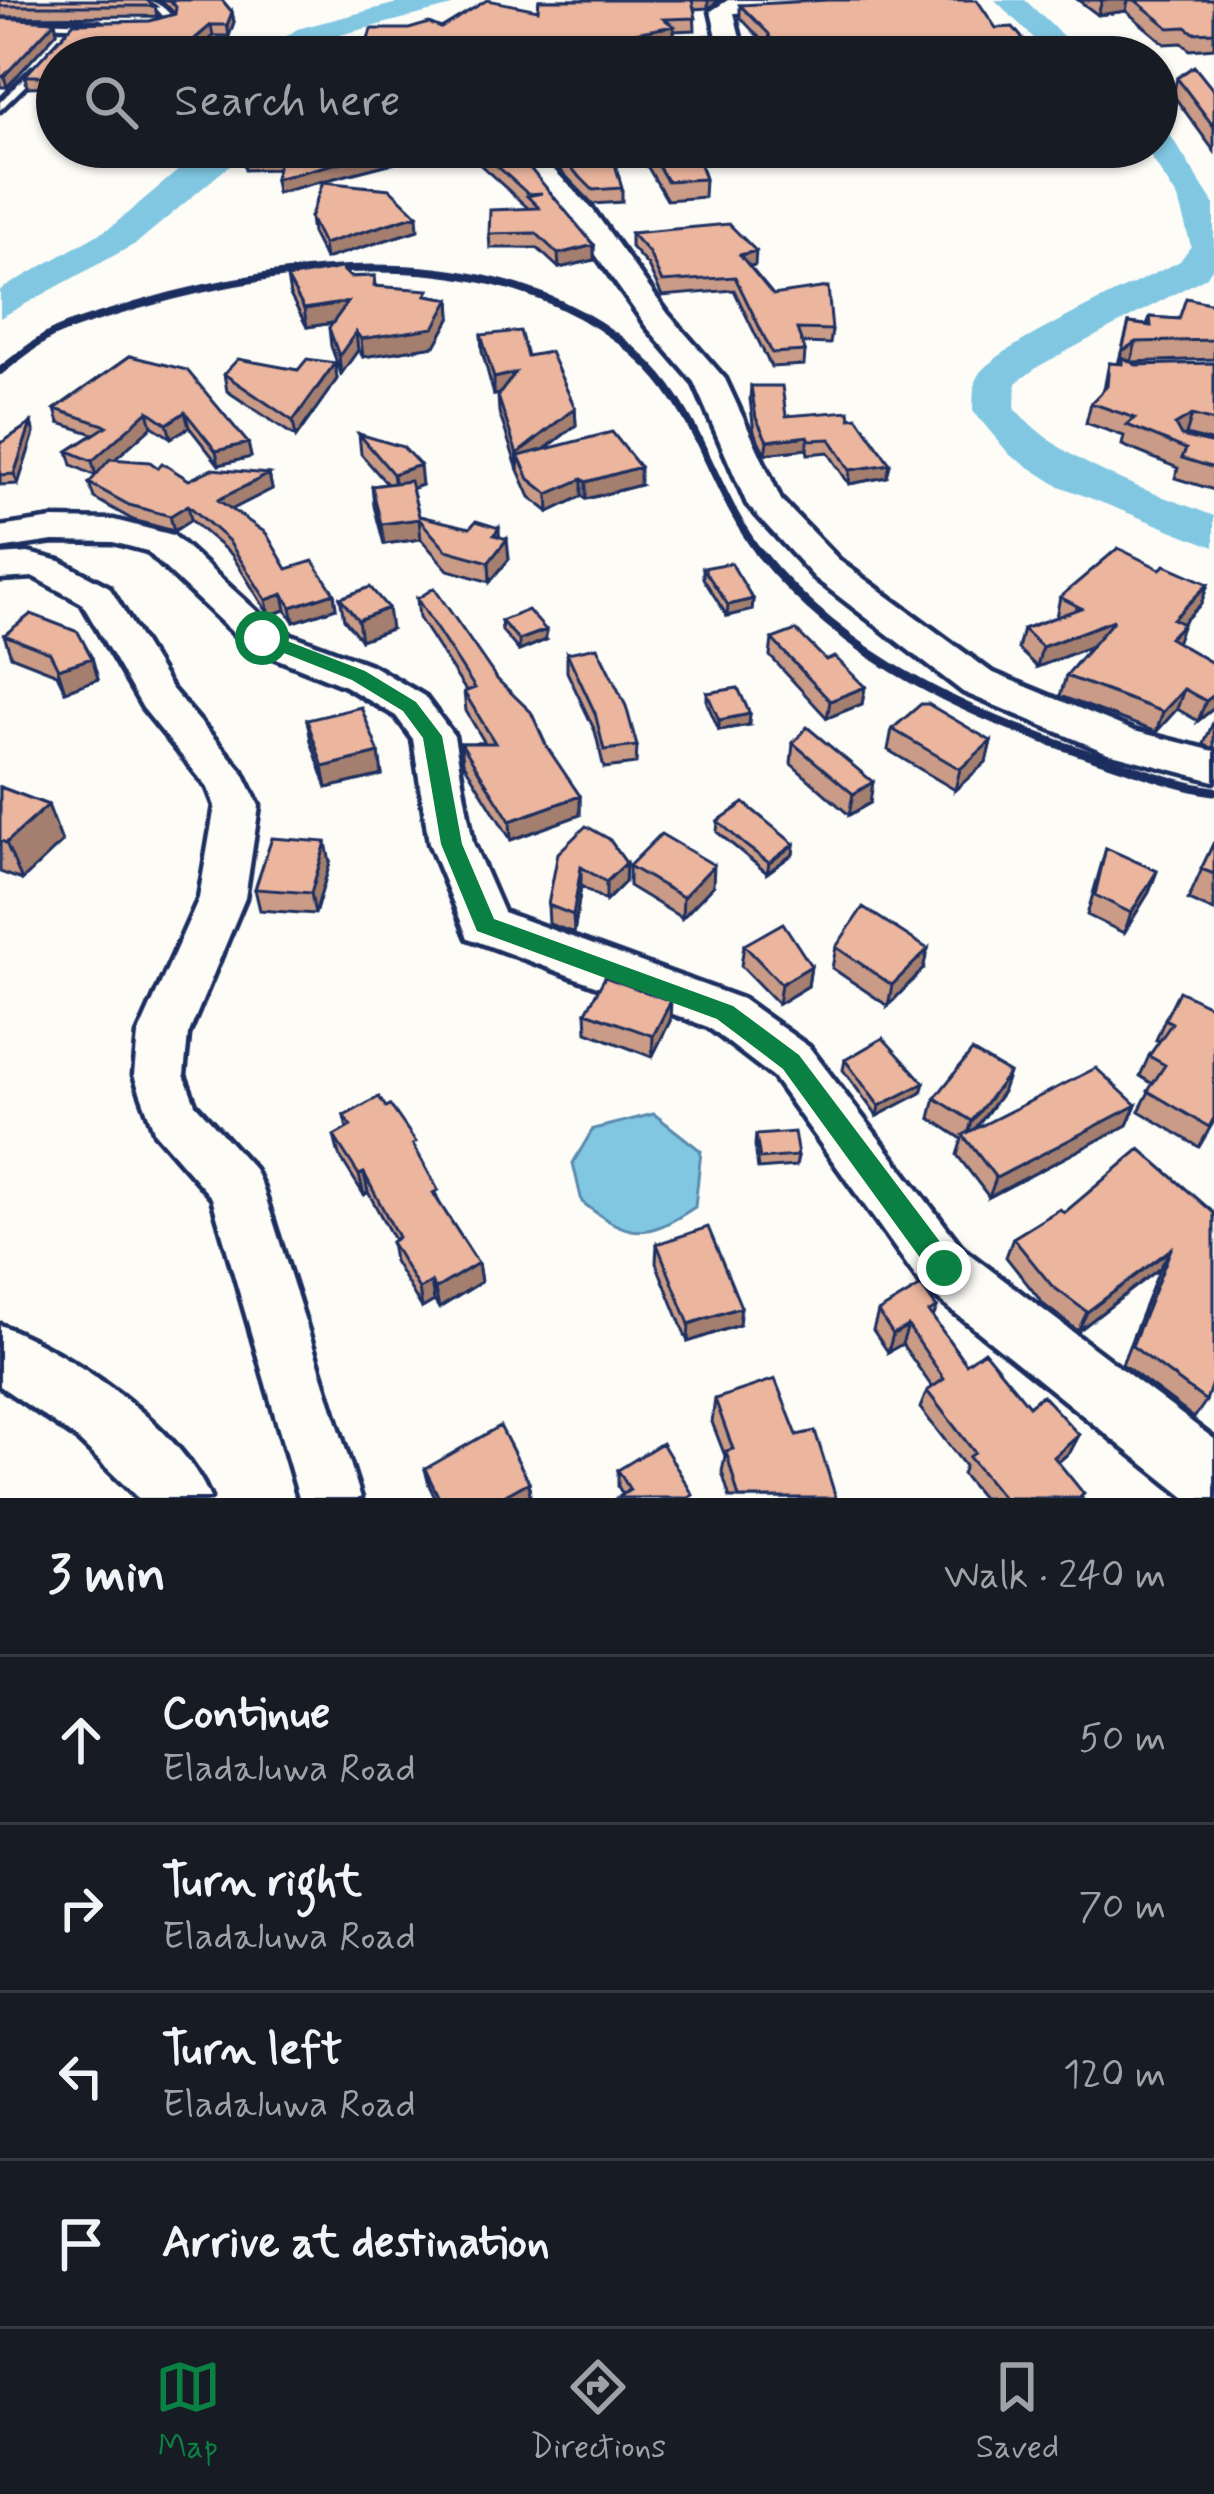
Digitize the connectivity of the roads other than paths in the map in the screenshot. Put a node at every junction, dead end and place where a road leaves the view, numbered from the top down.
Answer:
1 (143, 0) edge
2 (861, 0) edge
3 (0, 22) edge
4 (76, 22) junction
5 (118, 26) edge
6 (141, 26) edge
7 (65, 36) edge
8 (728, 36) edge
9 (36, 71) edge
10 (0, 107) edge
11 (536, 168) edge
12 (0, 538) edge
13 (0, 567) edge
14 (1214, 766) edge
15 (0, 1354) edge
16 (1214, 1484) edge
17 (179, 1498) edge
18 (329, 1498) edge

1 - 6 lane
2 - 8 street
3 - 4 lane
4 - 5 lane
4 - 7 lane
9 - 10 lane
11 - 14 street
12 - 16 street
13 - 18 street
15 - 17 street

